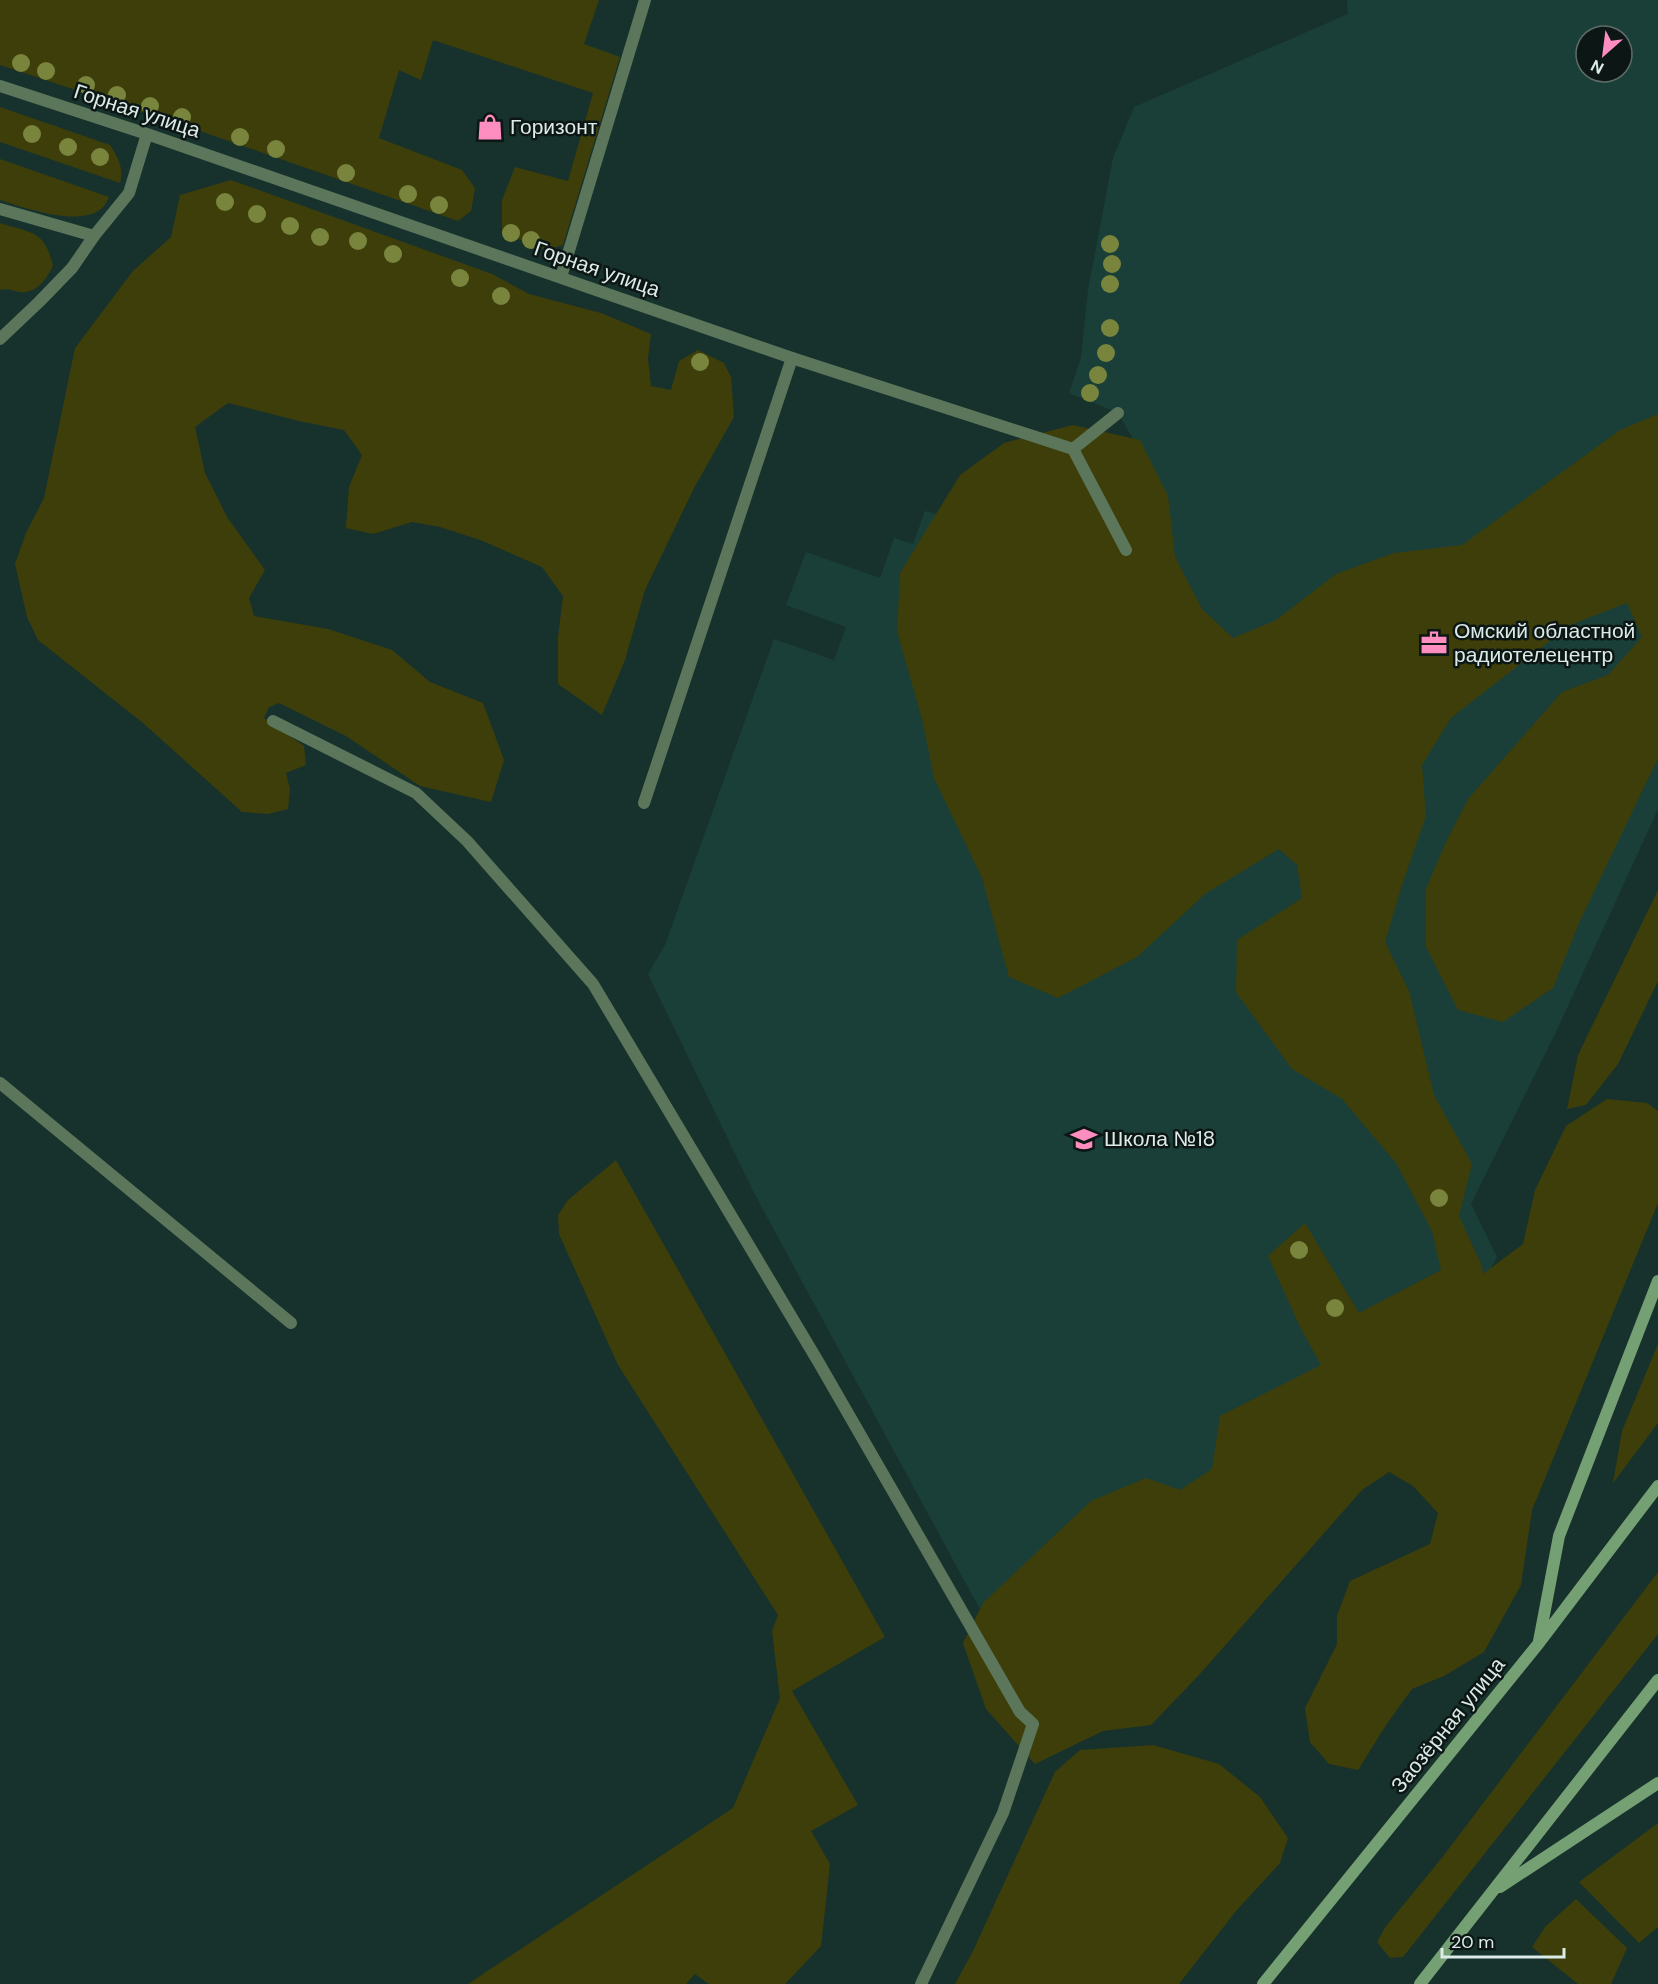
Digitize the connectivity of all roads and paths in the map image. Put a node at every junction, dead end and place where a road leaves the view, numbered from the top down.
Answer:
1 (645, 0) edge
2 (0, 87) edge
3 (147, 134) junction
4 (0, 209) edge
5 (94, 236) junction
6 (561, 277) junction
7 (0, 339) edge
8 (792, 358) junction
9 (1118, 413) dead end
10 (1073, 449) junction
11 (1126, 550) dead end
12 (273, 721) dead end
13 (644, 803) dead end
14 (0, 1083) edge
15 (1658, 1281) edge
16 (291, 1323) dead end
17 (1658, 1486) edge
18 (1539, 1643) junction
19 (1658, 1680) edge
20 (1658, 1783) edge
21 (1491, 1893) junction
22 (921, 1984) edge
23 (1263, 1984) edge
24 (1420, 1984) edge

1 - 6 street
2 - 3 street, Горная улица
3 - 5 street
3 - 6 street, Горная улица
4 - 5 street
5 - 7 street
6 - 8 street, Горная улица
8 - 10 street, Горная улица
8 - 13 street
9 - 10 street
10 - 11 street
12 - 22 street
14 - 16 street
15 - 18 main road
17 - 18 main road, Заозёрная улица
18 - 23 main road, Заозёрная улица
19 - 21 main road
20 - 21 main road
21 - 24 main road

